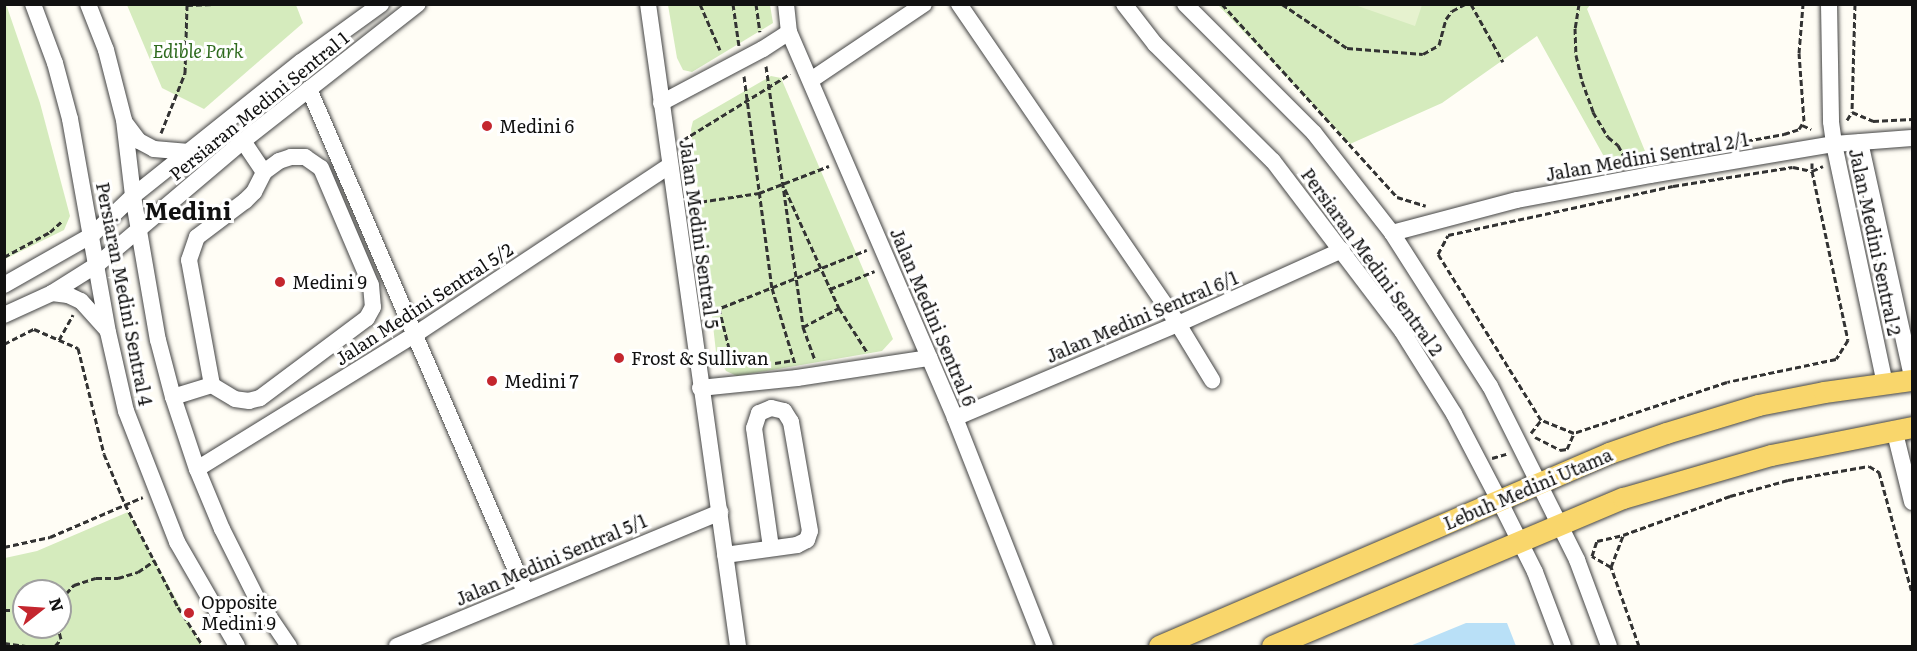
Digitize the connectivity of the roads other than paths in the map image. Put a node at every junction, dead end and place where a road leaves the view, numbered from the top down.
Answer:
1 (33, 4) edge
2 (88, 4) edge
3 (381, 4) edge
4 (418, 4) edge
5 (648, 4) edge
6 (786, 4) edge
7 (924, 4) edge
8 (959, 4) edge
9 (1124, 4) edge
10 (1185, 4) edge
11 (1829, 4) edge
12 (789, 32) junction
13 (808, 73) junction
14 (309, 89) junction
15 (661, 103) junction
16 (124, 120) junction
17 (1912, 138) edge
18 (243, 141) junction
19 (1860, 142) junction
20 (1834, 144) junction
21 (189, 152) junction
22 (669, 157) junction
23 (264, 171) junction
24 (134, 196) junction
25 (139, 226) junction
26 (1392, 233) junction
27 (92, 235) junction
28 (1342, 250) junction
29 (98, 264) junction
30 (4, 285) edge
31 (52, 293) junction
32 (4, 315) edge
33 (1178, 324) junction
34 (108, 333) junction
35 (416, 334) junction
36 (930, 358) junction
37 (1912, 378) edge
38 (1212, 380) dead end
39 (1885, 384) junction
40 (212, 385) junction
41 (700, 388) junction
42 (173, 397) junction
43 (955, 418) junction
44 (1903, 428) edge
45 (197, 469) junction
46 (1540, 485) junction
47 (1500, 502) junction
48 (1912, 502) edge
49 (720, 512) junction
50 (1559, 526) junction
51 (1519, 542) junction
52 (771, 548) junction
53 (725, 555) junction
54 (525, 591) junction
55 (237, 646) edge
56 (289, 646) edge
57 (397, 646) edge
58 (738, 646) edge
59 (1045, 646) edge
60 (1159, 646) edge
61 (1272, 646) edge
62 (1563, 646) edge
63 (1609, 646) edge

1 - 27 street, Persiaran Medini Sentral 4
2 - 16 street, Persiaran Medini Sentral 4
3 - 21 street, Persiaran Medini Sentral 1
4 - 14 street, Persiaran Medini Sentral 1
5 - 15 street, Jalan Medini Sentral 5
6 - 12 street, Jalan Medini Sentral 6
7 - 13 street
8 - 33 street
9 - 28 street, Persiaran Medini Sentral 2
10 - 26 street, Persiaran Medini Sentral 2
11 - 20 street, Jalan Medini Sentral 2
12 - 13 street, Jalan Medini Sentral 6
12 - 15 street
13 - 36 street, Jalan Medini Sentral 6
14 - 18 street, Persiaran Medini Sentral 1
14 - 35 street
15 - 22 street, Jalan Medini Sentral 5
16 - 21 street
16 - 24 street, Persiaran Medini Sentral 4
17 - 19 street, Jalan Medini Sentral 2/1
18 - 23 street
18 - 25 street, Persiaran Medini Sentral 1
19 - 20 street, Jalan Medini Sentral 2/1
19 - 37 street, Jalan Medini Sentral 2
20 - 26 street, Jalan Medini Sentral 2/1
20 - 39 street, Jalan Medini Sentral 2
21 - 24 street, Persiaran Medini Sentral 1
22 - 35 street, Jalan Medini Sentral 5/2
22 - 41 street, Jalan Medini Sentral 5
23 - 40 street
23 - 40 street
24 - 25 street, Persiaran Medini Sentral 4
24 - 27 street, Persiaran Medini Sentral 1
25 - 29 street, Persiaran Medini Sentral 1
25 - 42 street, Persiaran Medini Sentral 4
26 - 46 street, Persiaran Medini Sentral 2
27 - 29 street, Persiaran Medini Sentral 4
27 - 30 street, Persiaran Medini Sentral 1
28 - 33 street, Jalan Medini Sentral 6/1
28 - 47 street, Persiaran Medini Sentral 2
29 - 31 street, Persiaran Medini Sentral 1
29 - 34 street, Persiaran Medini Sentral 4
31 - 32 street, Persiaran Medini Sentral 1
31 - 34 street
33 - 38 street
33 - 43 street, Jalan Medini Sentral 6/1
34 - 55 street, Persiaran Medini Sentral 4
35 - 45 street, Jalan Medini Sentral 5/2
35 - 54 street
36 - 41 street
36 - 43 street, Jalan Medini Sentral 6
37 - 39 main road, Lebuh Medini Utama
39 - 46 main road, Lebuh Medini Utama
40 - 42 street
41 - 49 street, Jalan Medini Sentral 5
42 - 45 street, Persiaran Medini Sentral 4
43 - 59 street, Jalan Medini Sentral 6
44 - 48 street
44 - 50 main road
45 - 56 street, Persiaran Medini Sentral 4
46 - 47 main road, Lebuh Medini Utama
46 - 50 street, Persiaran Medini Sentral 2
47 - 51 street, Persiaran Medini Sentral 2
47 - 60 main road, Lebuh Medini Utama
49 - 53 street, Jalan Medini Sentral 5
49 - 54 street, Jalan Medini Sentral 5/1
50 - 51 main road
50 - 63 street, Persiaran Medini Sentral 2
51 - 61 main road
51 - 62 street, Persiaran Medini Sentral 2
52 - 52 street
52 - 53 street
53 - 58 street, Jalan Medini Sentral 5
54 - 57 street, Jalan Medini Sentral 5/1

